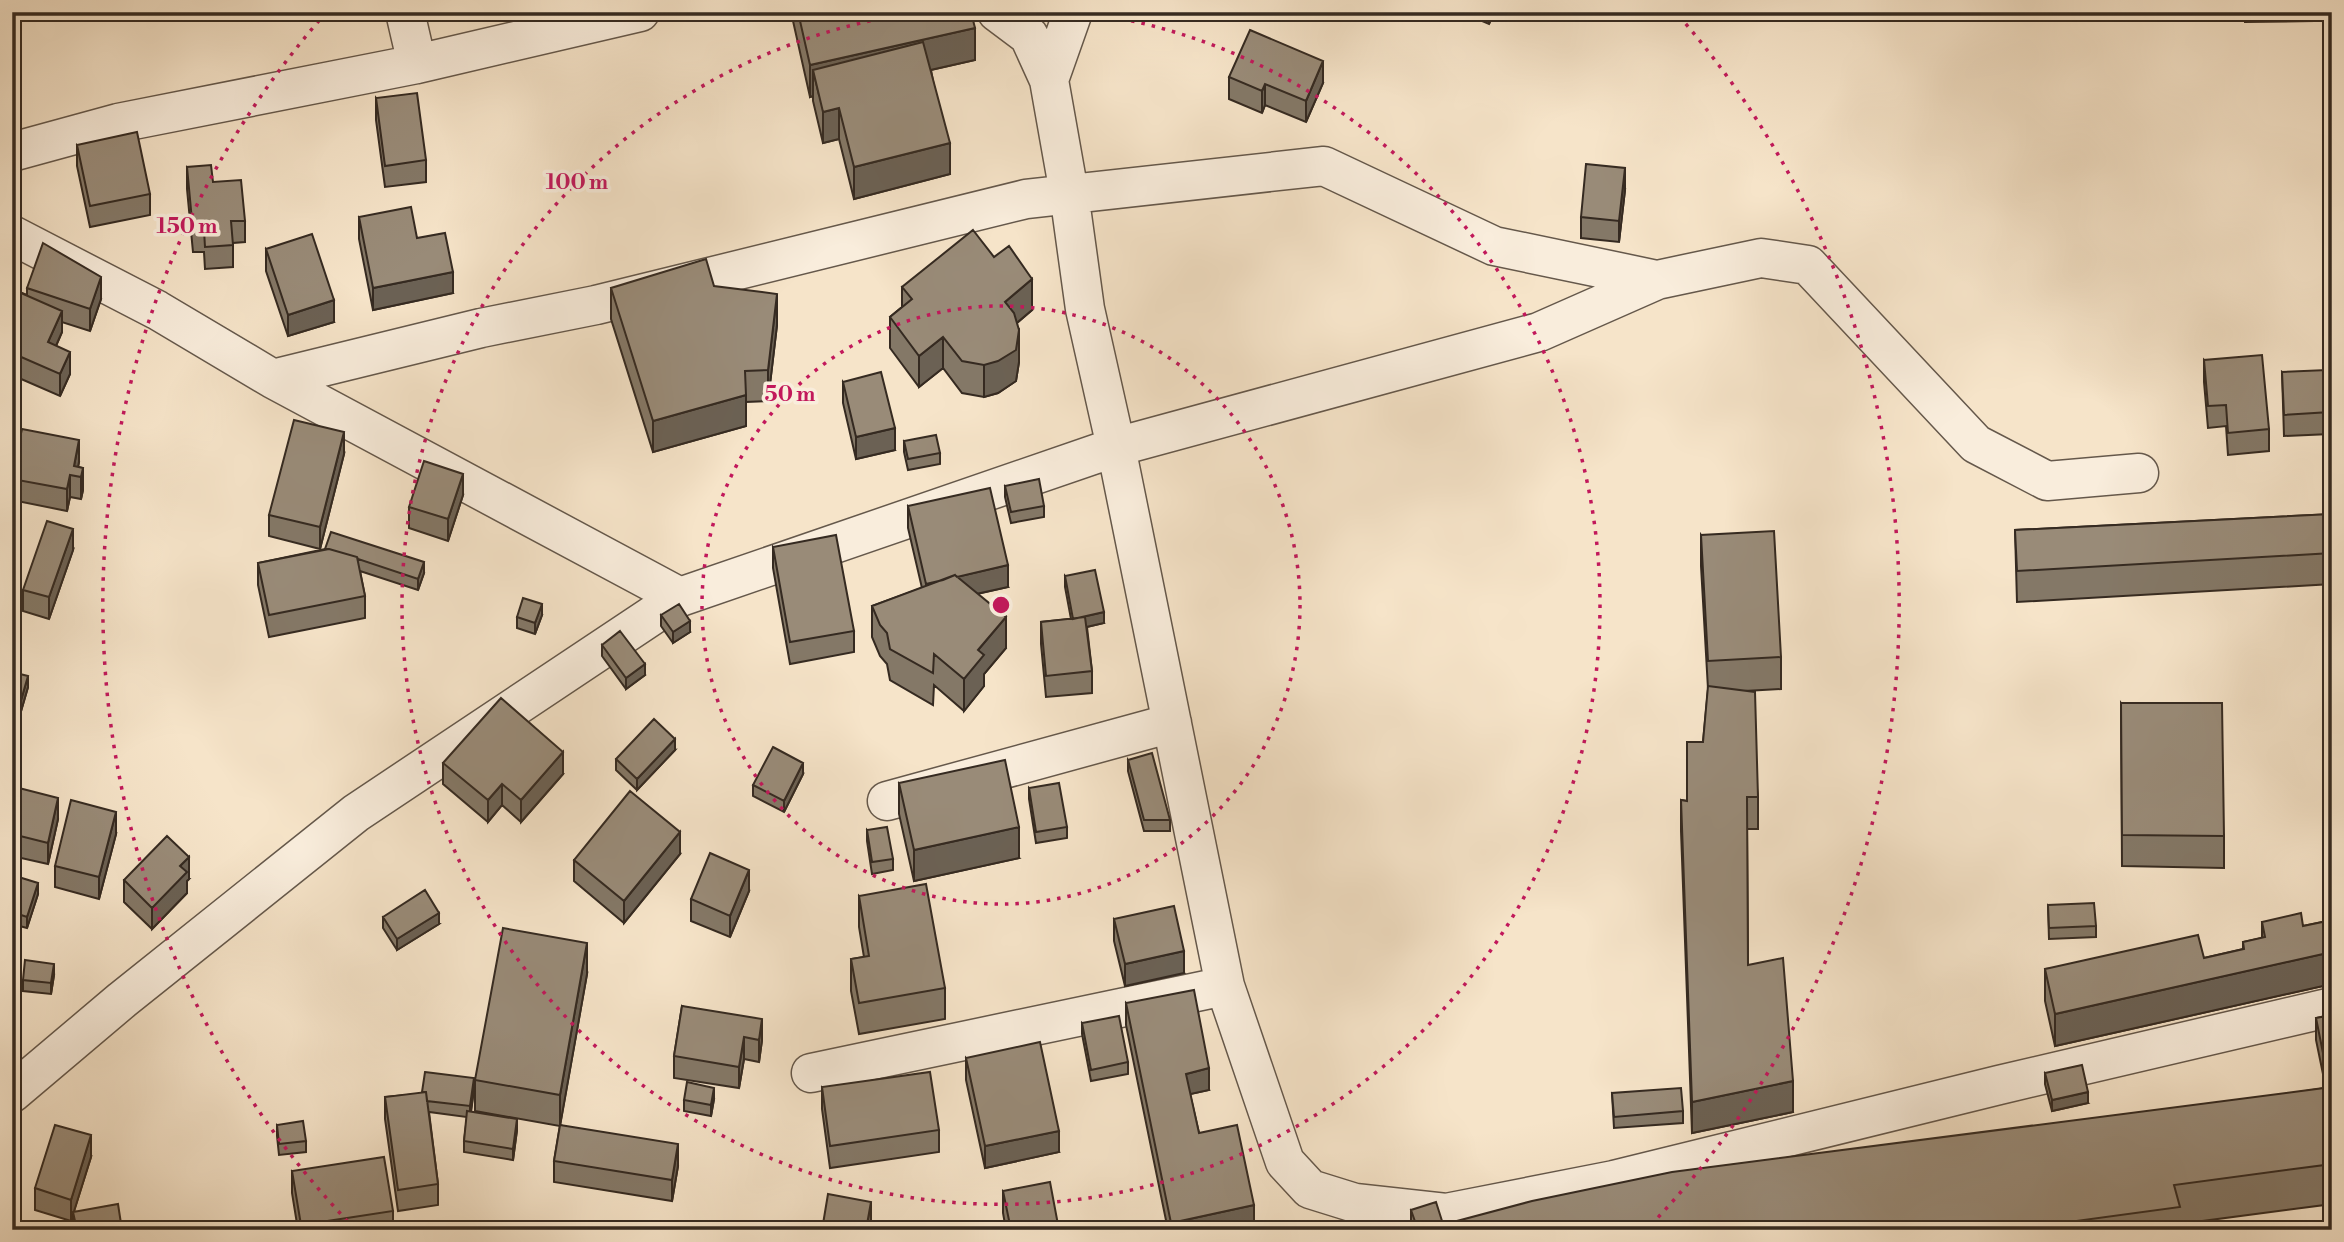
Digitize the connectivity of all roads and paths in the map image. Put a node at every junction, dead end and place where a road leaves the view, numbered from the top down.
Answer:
1 (405, 12) edge
2 (640, 12) edge
3 (997, 12) edge
4 (1073, 12) edge
5 (417, 64) junction
6 (1049, 80) junction
7 (12, 152) edge
8 (1069, 193) junction
9 (12, 234) edge
10 (1657, 280) junction
11 (273, 379) junction
12 (1116, 447) junction
13 (2138, 473) dead end
14 (680, 597) junction
15 (1172, 723) junction
16 (887, 801) dead end
17 (1226, 986) junction
18 (2332, 1007) edge
19 (811, 1073) dead end
20 (12, 1093) edge

1 - 5 street
2 - 5 street
3 - 6 street
4 - 6 street
5 - 7 street
6 - 8 street
8 - 10 street
8 - 11 street
8 - 12 street
9 - 11 street
10 - 12 street
10 - 13 street
11 - 14 street
12 - 14 street
12 - 15 street
14 - 20 street
15 - 16 street
15 - 17 street
17 - 18 street
17 - 19 street

